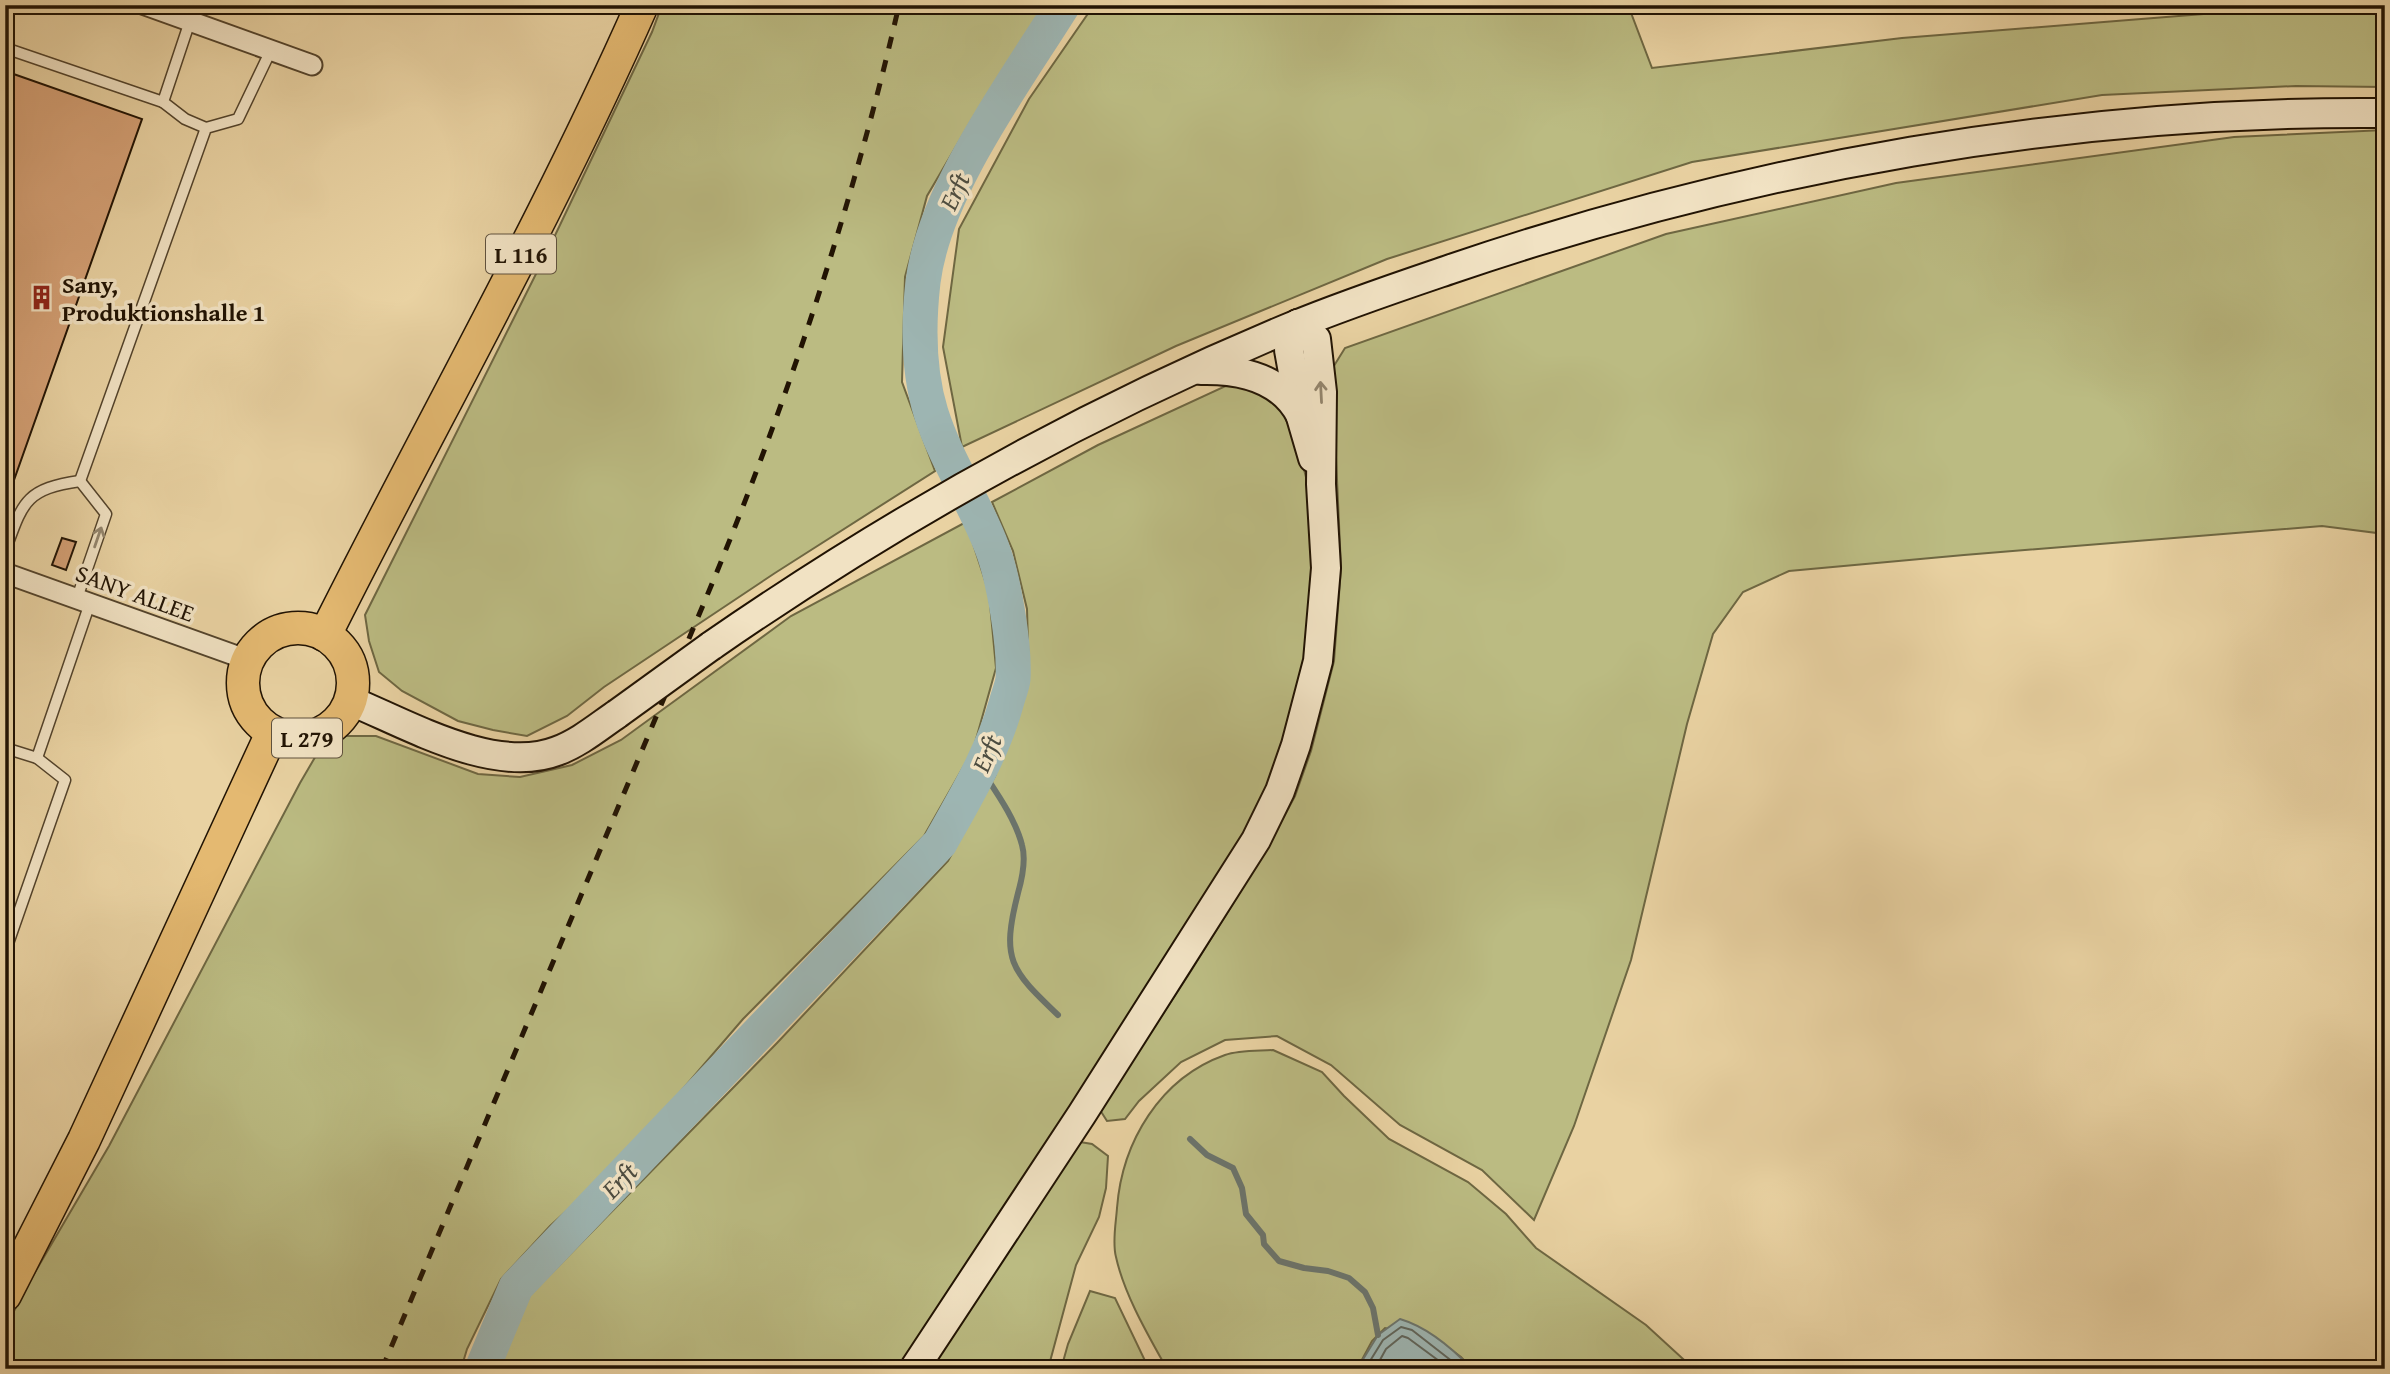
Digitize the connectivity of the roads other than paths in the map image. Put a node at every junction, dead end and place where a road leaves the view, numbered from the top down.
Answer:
1 (145, 5) edge
2 (642, 5) edge
3 (190, 21) junction
4 (5, 47) edge
5 (271, 50) junction
6 (312, 65) dead end
7 (163, 102) junction
8 (2385, 113) edge
9 (206, 128) junction
10 (1298, 324) junction
11 (1191, 371) junction
12 (1301, 417) junction
13 (80, 481) junction
14 (1321, 484) junction
15 (5, 551) edge
16 (5, 573) edge
17 (84, 601) junction
18 (325, 635) junction
19 (248, 660) junction
20 (351, 701) junction
21 (272, 733) junction
22 (5, 748) edge
23 (37, 758) junction
24 (5, 952) edge
25 (5, 1295) edge
26 (914, 1369) edge

1 - 3 street
2 - 18 main road, L 116
3 - 5 street
3 - 7 lane
4 - 7 lane
5 - 6 street
5 - 9 lane
7 - 9 lane
8 - 10 main road
9 - 13 lane
10 - 11 main road, L 279
10 - 12 main road
14 -> 10 main road
11 - 12 main road
11 - 20 main road, L 279, bridge
12 - 14 main road
13 - 15 lane
17 -> 13 lane
14 - 26 main road
16 - 17 street, SANY ALLEE
17 - 19 street, SANY ALLEE
17 - 23 lane
18 - 19 main road
18 - 20 main road, L 279
19 - 21 main road, L 279
20 - 21 main road, L 279
21 - 25 main road, L 279
22 - 23 lane
23 - 24 lane

